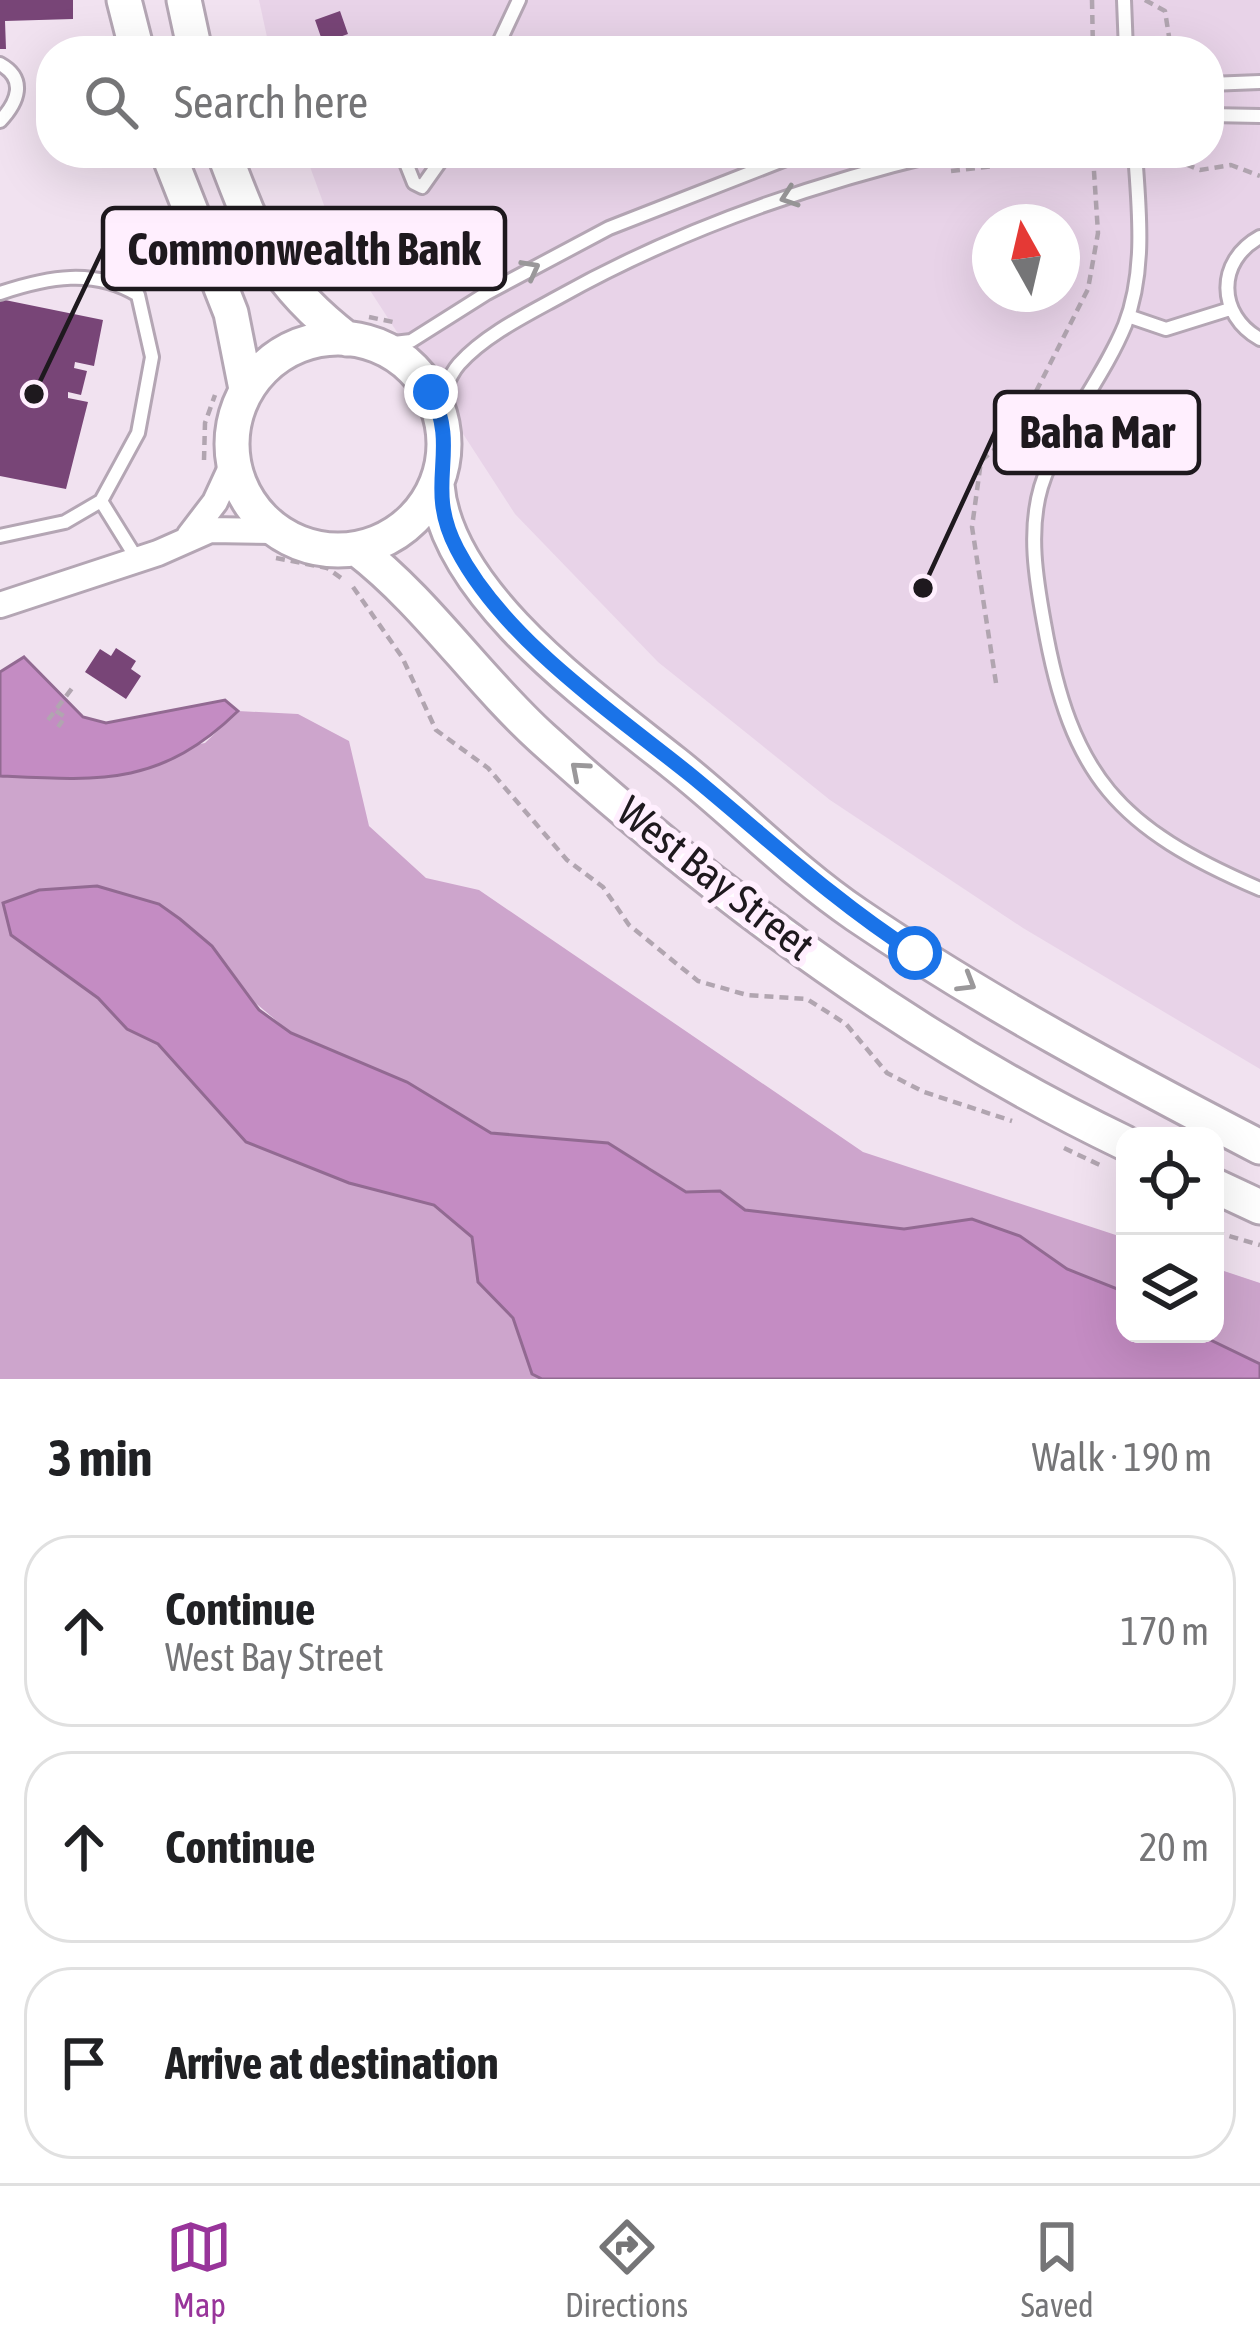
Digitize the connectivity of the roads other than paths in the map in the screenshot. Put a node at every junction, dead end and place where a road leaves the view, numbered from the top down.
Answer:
1 (124, 0) edge
2 (184, 0) edge
3 (519, 0) edge
4 (1124, 0) edge
5 (133, 36) edge
6 (192, 36) edge
7 (502, 36) edge
8 (1125, 36) edge
9 (0, 64) edge
10 (1260, 82) edge
11 (1224, 83) edge
12 (1224, 115) edge
13 (1260, 116) edge
14 (0, 121) edge
15 (174, 168) edge
16 (231, 168) edge
17 (408, 168) edge
18 (435, 168) edge
19 (763, 168) edge
20 (870, 168) edge
21 (1136, 168) edge
22 (1260, 237) edge
23 (0, 293) edge
24 (1230, 309) junction
25 (1127, 316) junction
26 (362, 333) junction
27 (1260, 339) edge
28 (231, 391) junction
29 (437, 405) junction
30 (218, 471) junction
31 (437, 485) junction
32 (101, 501) junction
33 (0, 536) edge
34 (189, 536) junction
35 (268, 541) junction
36 (357, 549) junction
37 (138, 560) junction
38 (0, 605) edge
39 (1260, 889) edge
40 (1260, 1148) edge
41 (1115, 1155) edge
42 (1224, 1190) edge
43 (1260, 1208) edge

1 - 5 main road
2 - 6 main road
3 - 7 lane
4 - 8 lane
9 - 14 lane
10 - 11 lane
12 - 13 lane
15 - 28 main road
16 - 26 main road
17 - 18 lane
26 -> 19 lane
20 -> 29 lane
21 - 25 lane
22 - 24 lane
23 - 32 lane
24 - 25 lane
24 - 27 lane
25 - 39 lane
26 - 28 main road
26 - 29 main road
28 - 30 main road
29 - 31 main road
30 - 34 street
30 - 35 main road
31 - 36 main road
31 -> 40 main road, West Bay Street
32 - 33 lane
32 - 37 lane
34 - 35 street
34 - 37 street
35 - 36 main road
41 -> 36 main road, West Bay Street
37 - 38 street
42 - 43 main road

